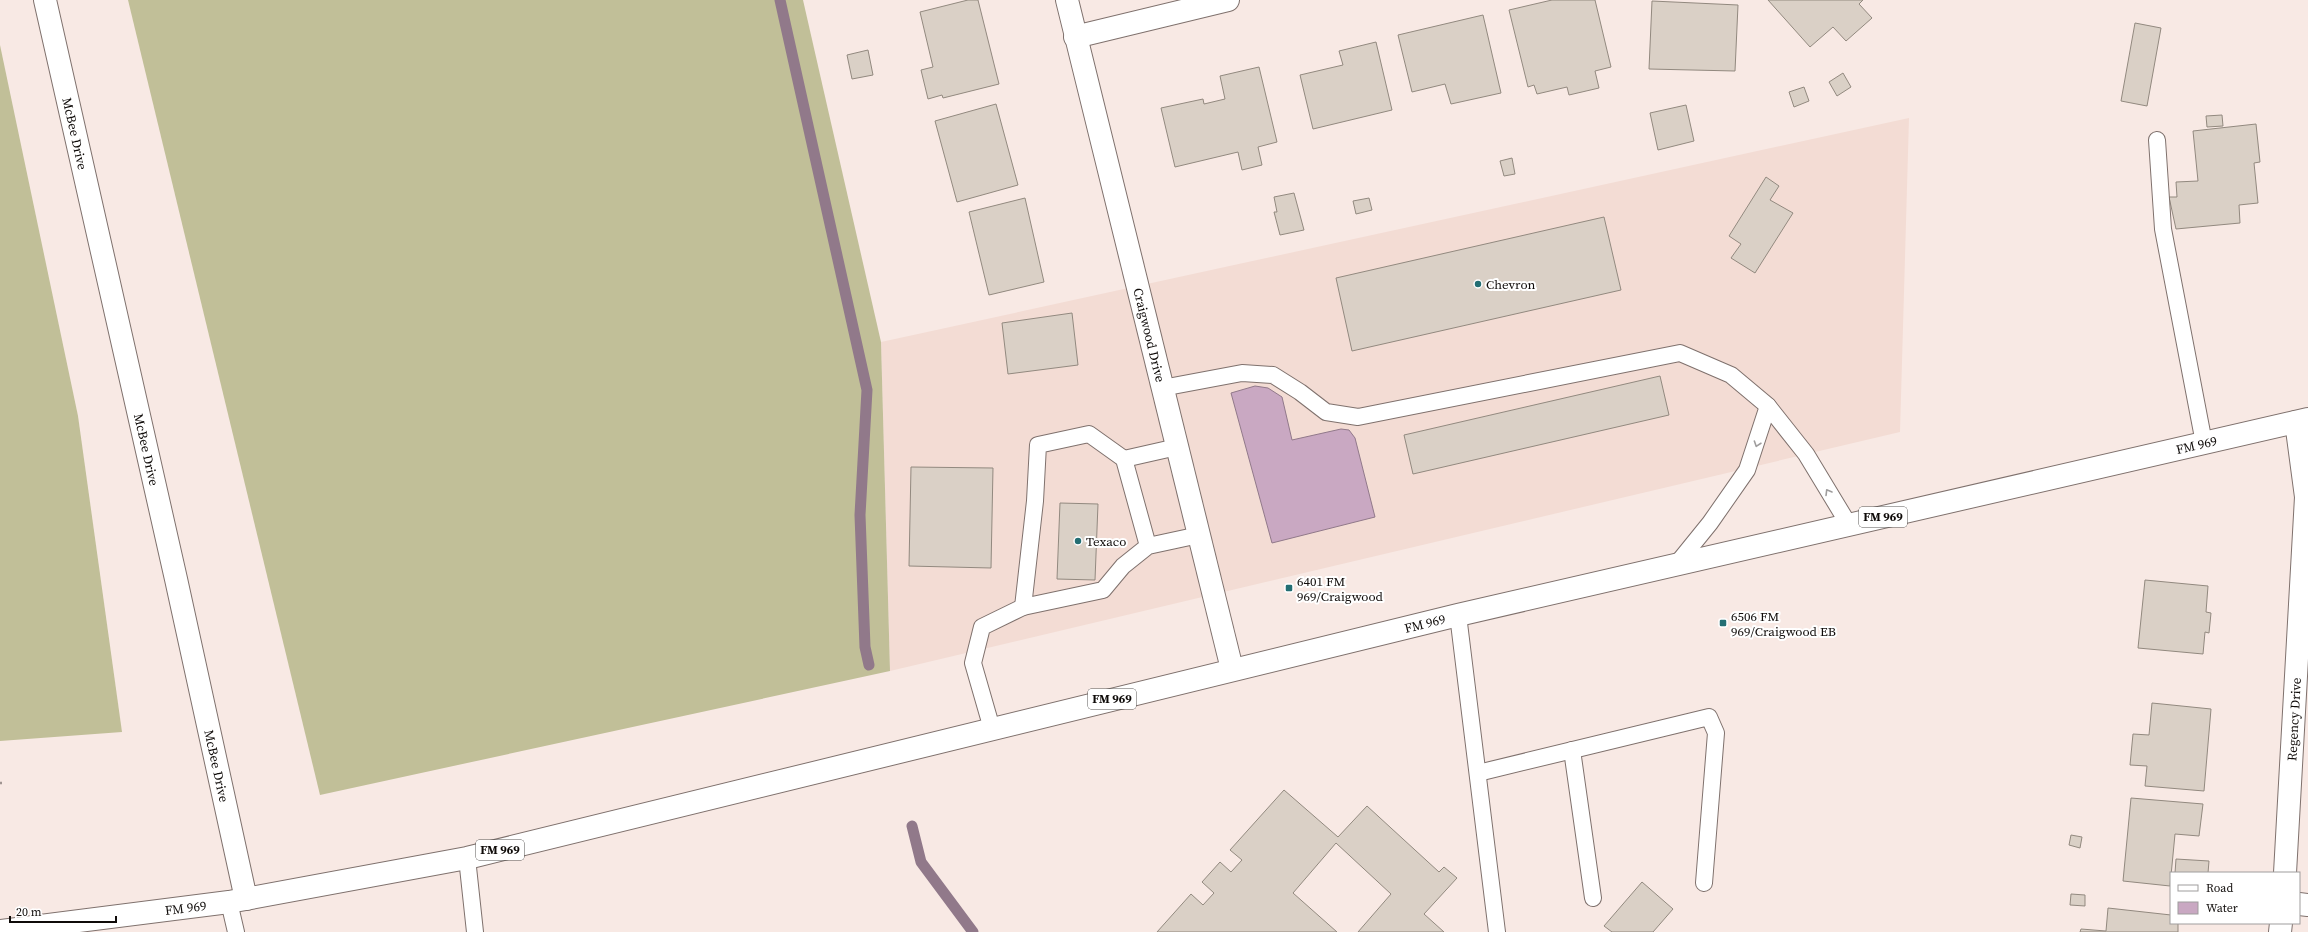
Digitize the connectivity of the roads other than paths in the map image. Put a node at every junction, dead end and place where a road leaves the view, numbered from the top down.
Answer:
1 (45, 0) edge
2 (1067, 0) edge
3 (1228, 0) edge
4 (1075, 38) junction
5 (2157, 140) dead end
6 (1162, 388) junction
7 (1768, 406) junction
8 (2302, 421) edge
9 (2204, 443) junction
10 (1177, 447) junction
11 (1124, 459) junction
12 (1849, 525) junction
13 (1199, 535) junction
14 (1148, 546) junction
15 (1676, 565) junction
16 (1023, 607) junction
17 (1458, 615) junction
18 (1232, 669) junction
19 (992, 729) junction
20 (1572, 750) junction
21 (1478, 774) junction
22 (467, 858) junction
23 (2285, 872) edge
24 (1704, 883) dead end
25 (1593, 898) dead end
26 (237, 901) junction
27 (0, 931) edge
28 (236, 932) edge
29 (475, 932) edge
30 (1497, 932) edge

1 - 26 main road, McBee Drive
2 - 4 main road, Craigwood Drive
3 - 4 main road
4 - 6 main road, Craigwood Drive
5 - 9 lane
6 - 7 lane
6 - 10 main road, Craigwood Drive
12 -> 7 lane
7 -> 15 lane
8 - 9 main road, FM 969 / FM 969
8 - 23 main road, Regency Drive
9 - 12 main road, FM 969 / FM 969
10 - 11 lane
10 - 13 main road, Craigwood Drive
11 - 14 lane
11 - 16 lane
12 - 15 main road, FM 969 / FM 969
13 - 14 lane
13 - 18 main road, Craigwood Drive
14 - 16 lane
15 - 17 main road, FM 969 / FM 969
16 - 19 lane
17 - 18 main road, FM 969 / FM 969
17 - 21 lane
18 - 19 main road, FM 969 / FM 969
19 - 22 main road, FM 969 / FM 969
20 - 21 lane
20 - 24 lane
20 - 25 lane
21 - 30 lane
22 - 26 main road, FM 969 / FM 969
22 - 29 lane
26 - 27 main road, FM 969 / FM 969
26 - 28 lane

